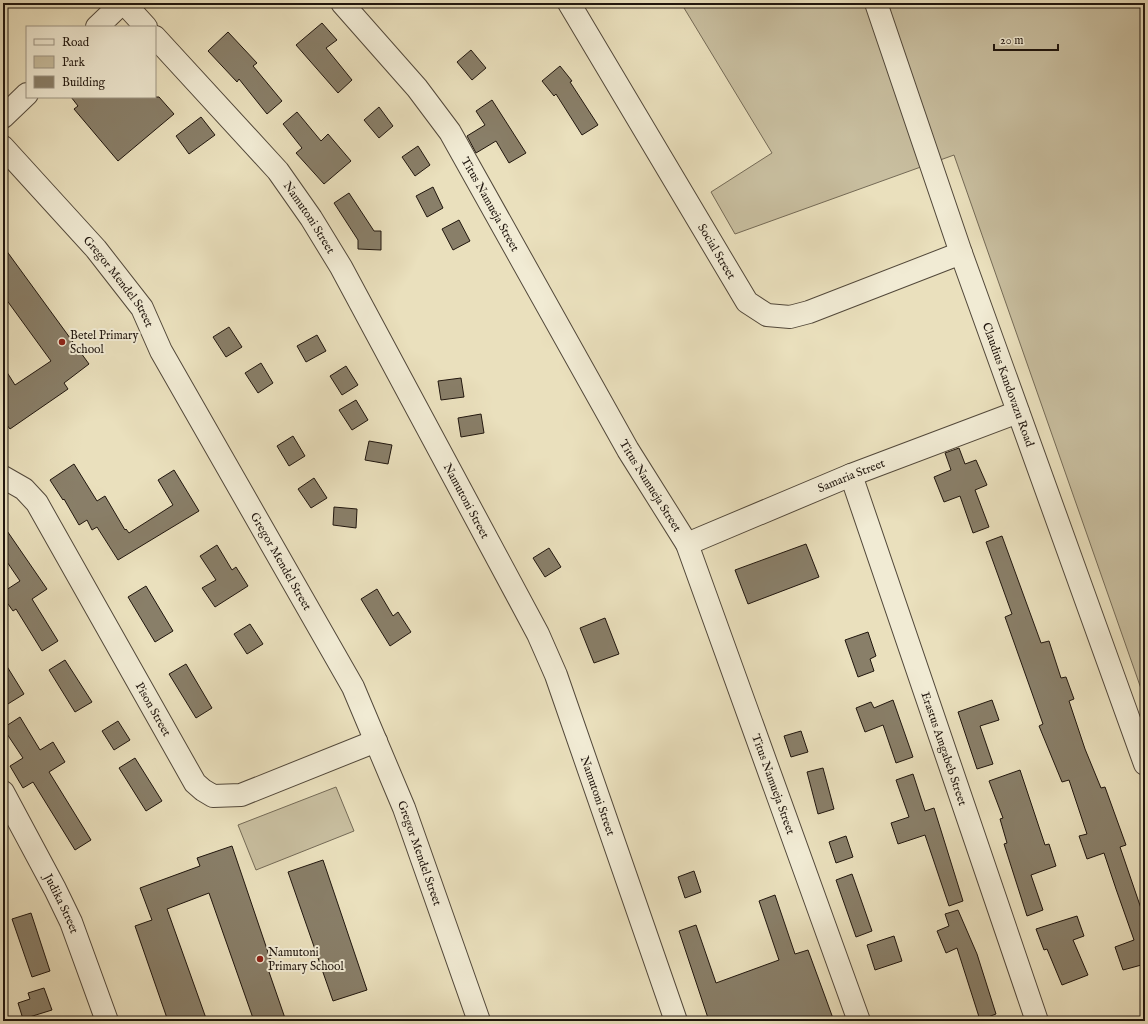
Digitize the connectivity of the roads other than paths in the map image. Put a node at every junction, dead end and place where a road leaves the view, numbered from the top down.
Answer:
1 (123, 3) edge
2 (342, 3) edge
3 (569, 3) edge
4 (876, 3) edge
5 (98, 26) edge
6 (145, 26) edge
7 (156, 38) edge
8 (26, 95) edge
9 (3, 117) edge
10 (3, 147) edge
11 (961, 253) junction
12 (1018, 412) junction
13 (851, 475) junction
14 (3, 477) edge
15 (687, 544) junction
16 (376, 741) junction
17 (1145, 764) edge
18 (3, 792) edge
19 (107, 1021) edge
20 (479, 1021) edge
21 (676, 1021) edge
22 (859, 1021) edge
23 (1037, 1021) edge

1 - 5 street
1 - 6 street
2 - 15 street, Titus Namueja Street
3 - 11 street, Social Street
4 - 11 street, Claudius Kandovazu Road
7 - 21 street, Namutoni Street
8 - 9 street
10 - 16 street, Gregor Mendel Street
11 - 12 street, Claudius Kandovazu Road
12 - 13 street, Samaria Street
12 - 17 street, Claudius Kandovazu Road
13 - 15 street, Samaria Street
13 - 23 street, Erastus Amgabeb Street
14 - 16 street, Pison Street
15 - 22 street, Titus Namueja Street
16 - 20 street, Gregor Mendel Street
18 - 19 street, Judika Street

